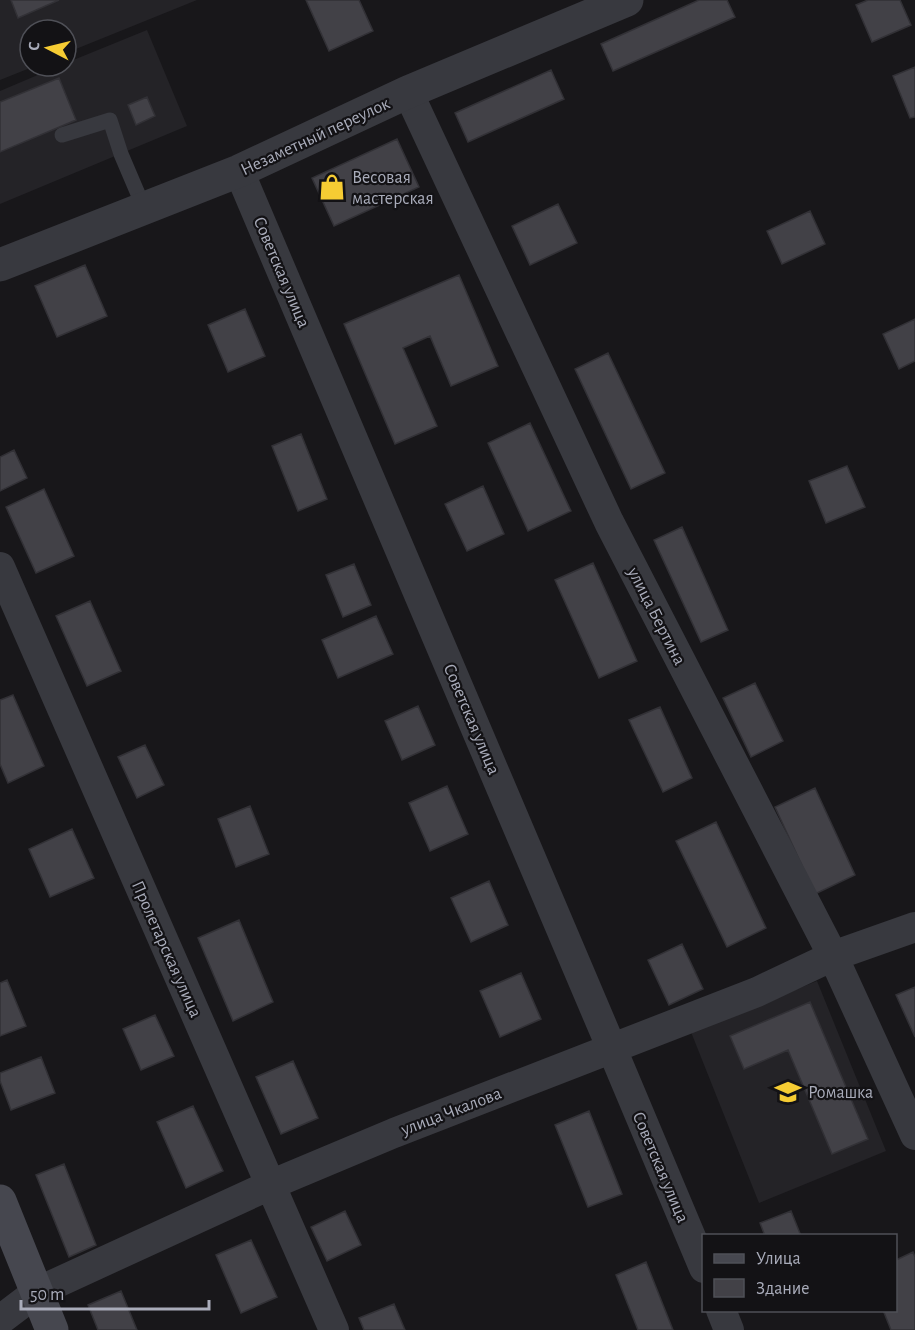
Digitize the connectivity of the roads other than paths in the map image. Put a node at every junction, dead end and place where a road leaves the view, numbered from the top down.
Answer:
1 (627, 0) edge
2 (408, 92) junction
3 (62, 135) dead end
4 (239, 171) junction
5 (144, 208) junction
6 (0, 265) edge
7 (0, 567) edge
8 (915, 927) edge
9 (833, 956) junction
10 (612, 1049) junction
11 (915, 1135) edge
12 (270, 1185) junction
13 (0, 1201) edge
14 (702, 1263) edge
15 (37, 1292) junction
16 (721, 1312) edge
17 (0, 1320) edge
18 (52, 1330) edge
19 (334, 1330) edge
20 (729, 1330) edge

1 - 2 street, Незаметный переулок
2 - 4 street, Незаметный переулок
2 - 9 street, улица Бертина
3 - 5 lane
4 - 5 street, Незаметный переулок
4 - 10 street, Советская улица
5 - 6 street, Незаметный переулок
7 - 12 street, Пролетарская улица
8 - 9 street, улица Чкалова
9 - 10 street, улица Чкалова
9 - 11 street, улица Бертина
10 - 12 street, улица Чкалова
10 - 14 street, Советская улица
12 - 15 street, улица Чкалова
12 - 19 street, Пролетарская улица
13 - 15 main road
15 - 17 street, улица Чкалова
15 - 18 main road
16 - 20 street

